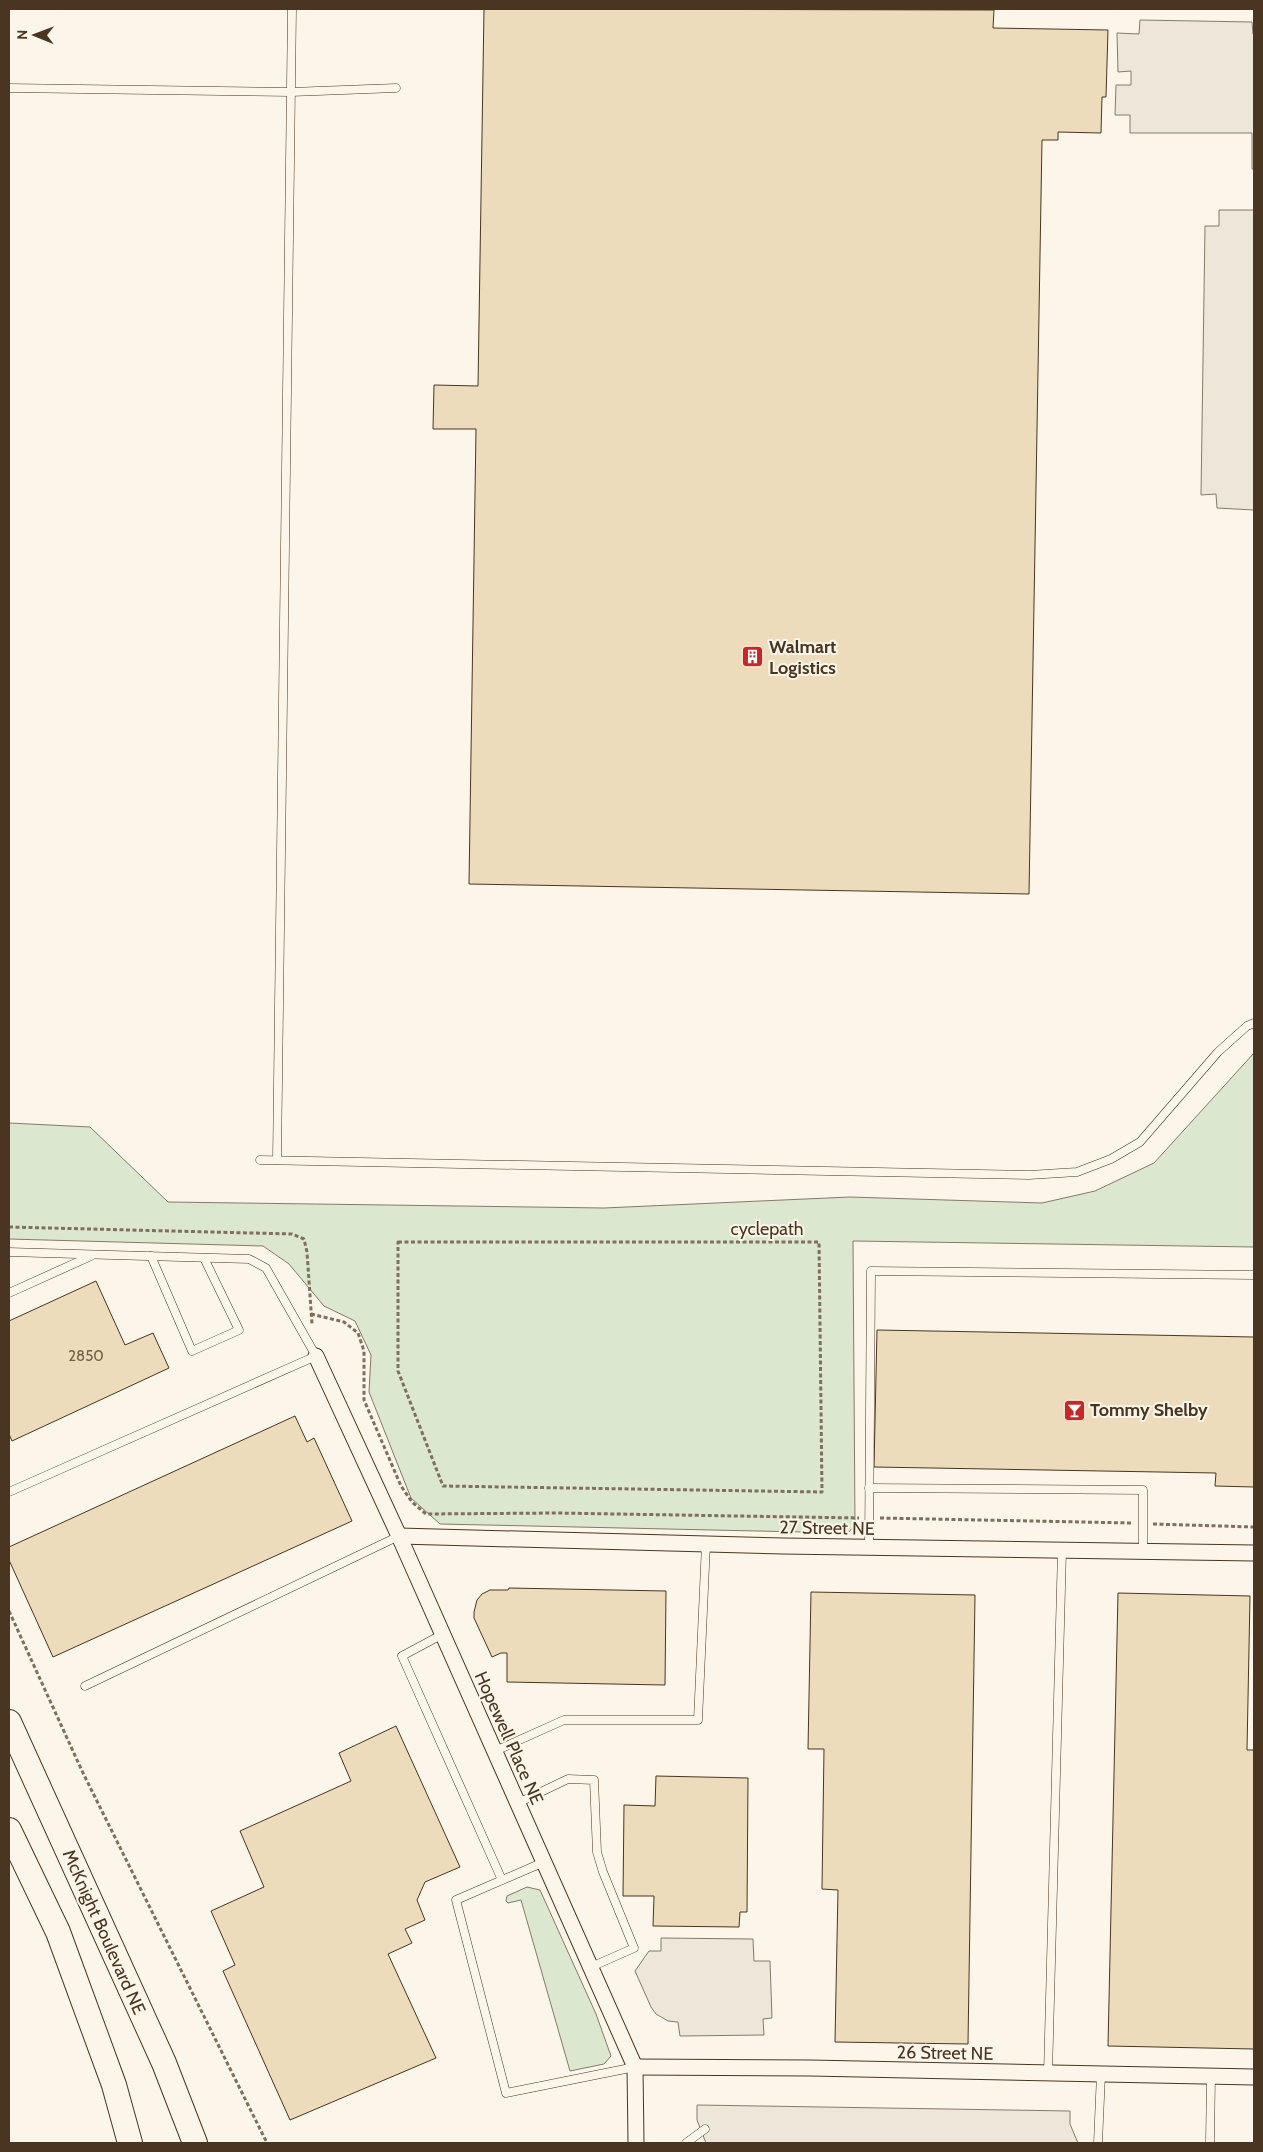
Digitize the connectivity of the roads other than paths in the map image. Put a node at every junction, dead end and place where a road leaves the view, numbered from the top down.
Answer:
1 (292, 9) edge
2 (9, 88) edge
3 (396, 88) dead end
4 (291, 92) junction
5 (1254, 1023) edge
6 (260, 1160) dead end
7 (277, 1160) junction
8 (9, 1252) edge
9 (94, 1255) junction
10 (151, 1256) junction
11 (204, 1258) junction
12 (1254, 1275) edge
13 (9, 1293) edge
14 (316, 1356) junction
15 (869, 1488) junction
16 (9, 1492) edge
17 (399, 1536) junction
18 (706, 1544) junction
19 (869, 1548) junction
20 (1062, 1550) junction
21 (1142, 1551) junction
22 (1254, 1553) edge
23 (443, 1634) junction
24 (85, 1686) dead end
25 (9, 1722) edge
26 (494, 1751) junction
27 (518, 1803) junction
28 (9, 1830) edge
29 (544, 1862) junction
30 (502, 1880) junction
31 (591, 1968) junction
32 (635, 2067) junction
33 (1048, 2074) junction
34 (1101, 2074) junction
35 (1211, 2076) junction
36 (1254, 2077) edge
37 (706, 2129) dead end
38 (1210, 2142) dead end
39 (130, 2143) edge
40 (195, 2143) edge
41 (636, 2143) edge
42 (686, 2143) edge
43 (1098, 2143) edge

1 - 4 lane
2 - 4 lane
3 - 4 lane
4 - 7 lane
5 - 7 lane
6 - 7 lane
8 - 9 lane
9 - 10 lane
9 - 13 lane
10 - 11 lane
10 - 11 lane
11 - 14 lane
12 - 15 lane
14 - 16 lane
14 - 17 street, Hopewell Place NE
15 - 19 lane
15 - 21 lane
17 - 18 street, 27 Street NE
17 - 23 street, Hopewell Place NE
17 - 24 lane
18 - 19 street, 27 Street NE
18 - 26 lane
19 - 20 street, 27 Street NE
20 - 21 street, 27 Street NE
20 - 33 lane
21 - 22 street, 27 Street NE
23 - 26 street, Hopewell Place NE
23 - 30 lane
25 - 40 main road, McKnight Boulevard NE
26 - 27 street, Hopewell Place NE
27 - 29 street, Hopewell Place NE
27 - 31 lane
28 - 39 main road
29 - 30 lane
29 - 31 street, Hopewell Place NE
30 - 32 lane
31 - 32 street, Hopewell Place NE
32 - 33 street, 26 Street NE
32 - 41 street, Hopewell Place NE
33 - 34 street, 26 Street NE
34 - 35 street, 26 Street NE
34 - 43 lane
35 - 36 street, 26 Street NE
35 - 38 lane
37 - 42 lane

